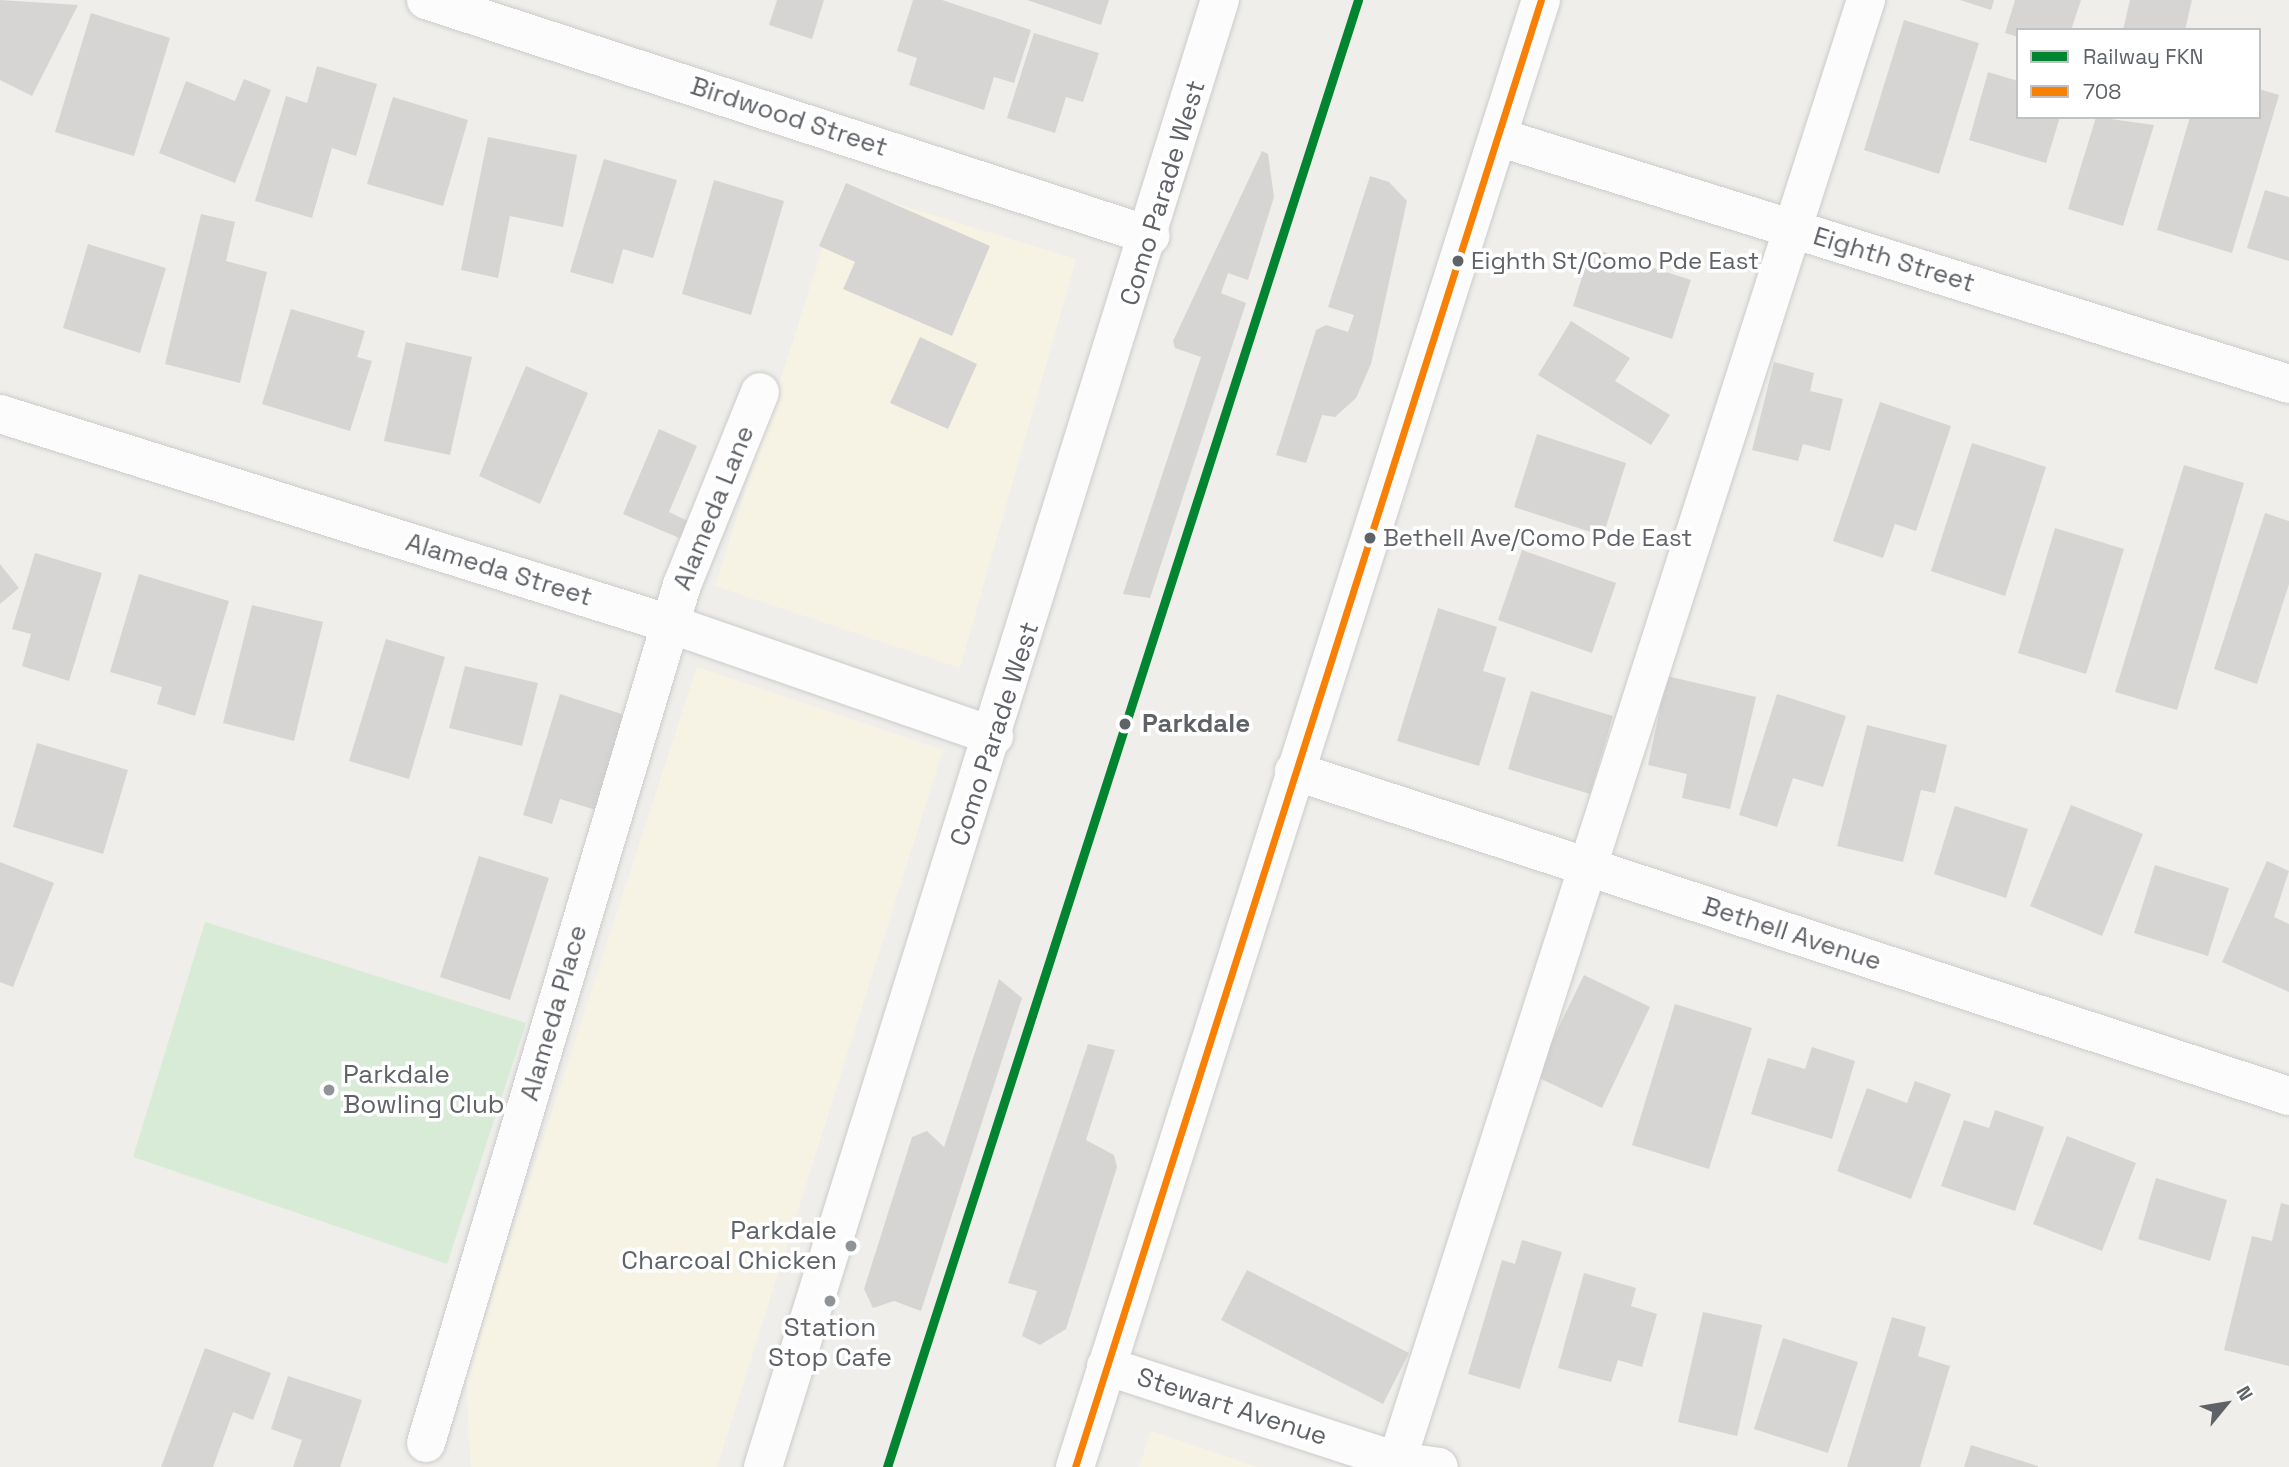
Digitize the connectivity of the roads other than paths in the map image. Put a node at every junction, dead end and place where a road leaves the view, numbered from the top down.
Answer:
1 (426, 0) edge
2 (1220, 0) edge
3 (1541, 0) edge
4 (1866, 0) edge
5 (1498, 137) junction
6 (1794, 229) junction
7 (1151, 236) junction
8 (2289, 384) edge
9 (760, 392) dead end
10 (0, 414) edge
11 (670, 624) junction
12 (994, 736) junction
13 (1294, 771) junction
14 (1585, 866) junction
15 (2289, 1096) edge
16 (1106, 1366) junction
17 (426, 1443) dead end
18 (1396, 1464) edge
19 (763, 1467) edge
20 (1074, 1467) edge
21 (1439, 1467) edge

1 - 7 street, Birdwood Street
2 - 7 street, Como Parade West
3 - 5 street
4 - 6 street
5 - 6 street, Eighth Street
5 - 13 street
6 - 8 street, Eighth Street
6 - 14 street
7 - 12 street, Como Parade West
9 - 11 street, Alameda Lane
10 - 11 street, Alameda Street
11 - 12 street, Alameda Street
11 - 17 street, Alameda Place
12 - 19 street, Como Parade West
13 - 14 street, Bethell Avenue
13 - 16 street
14 - 15 street, Bethell Avenue
14 - 18 street
16 - 18 street, Stewart Avenue
16 - 20 street
18 - 21 street, Stewart Avenue

